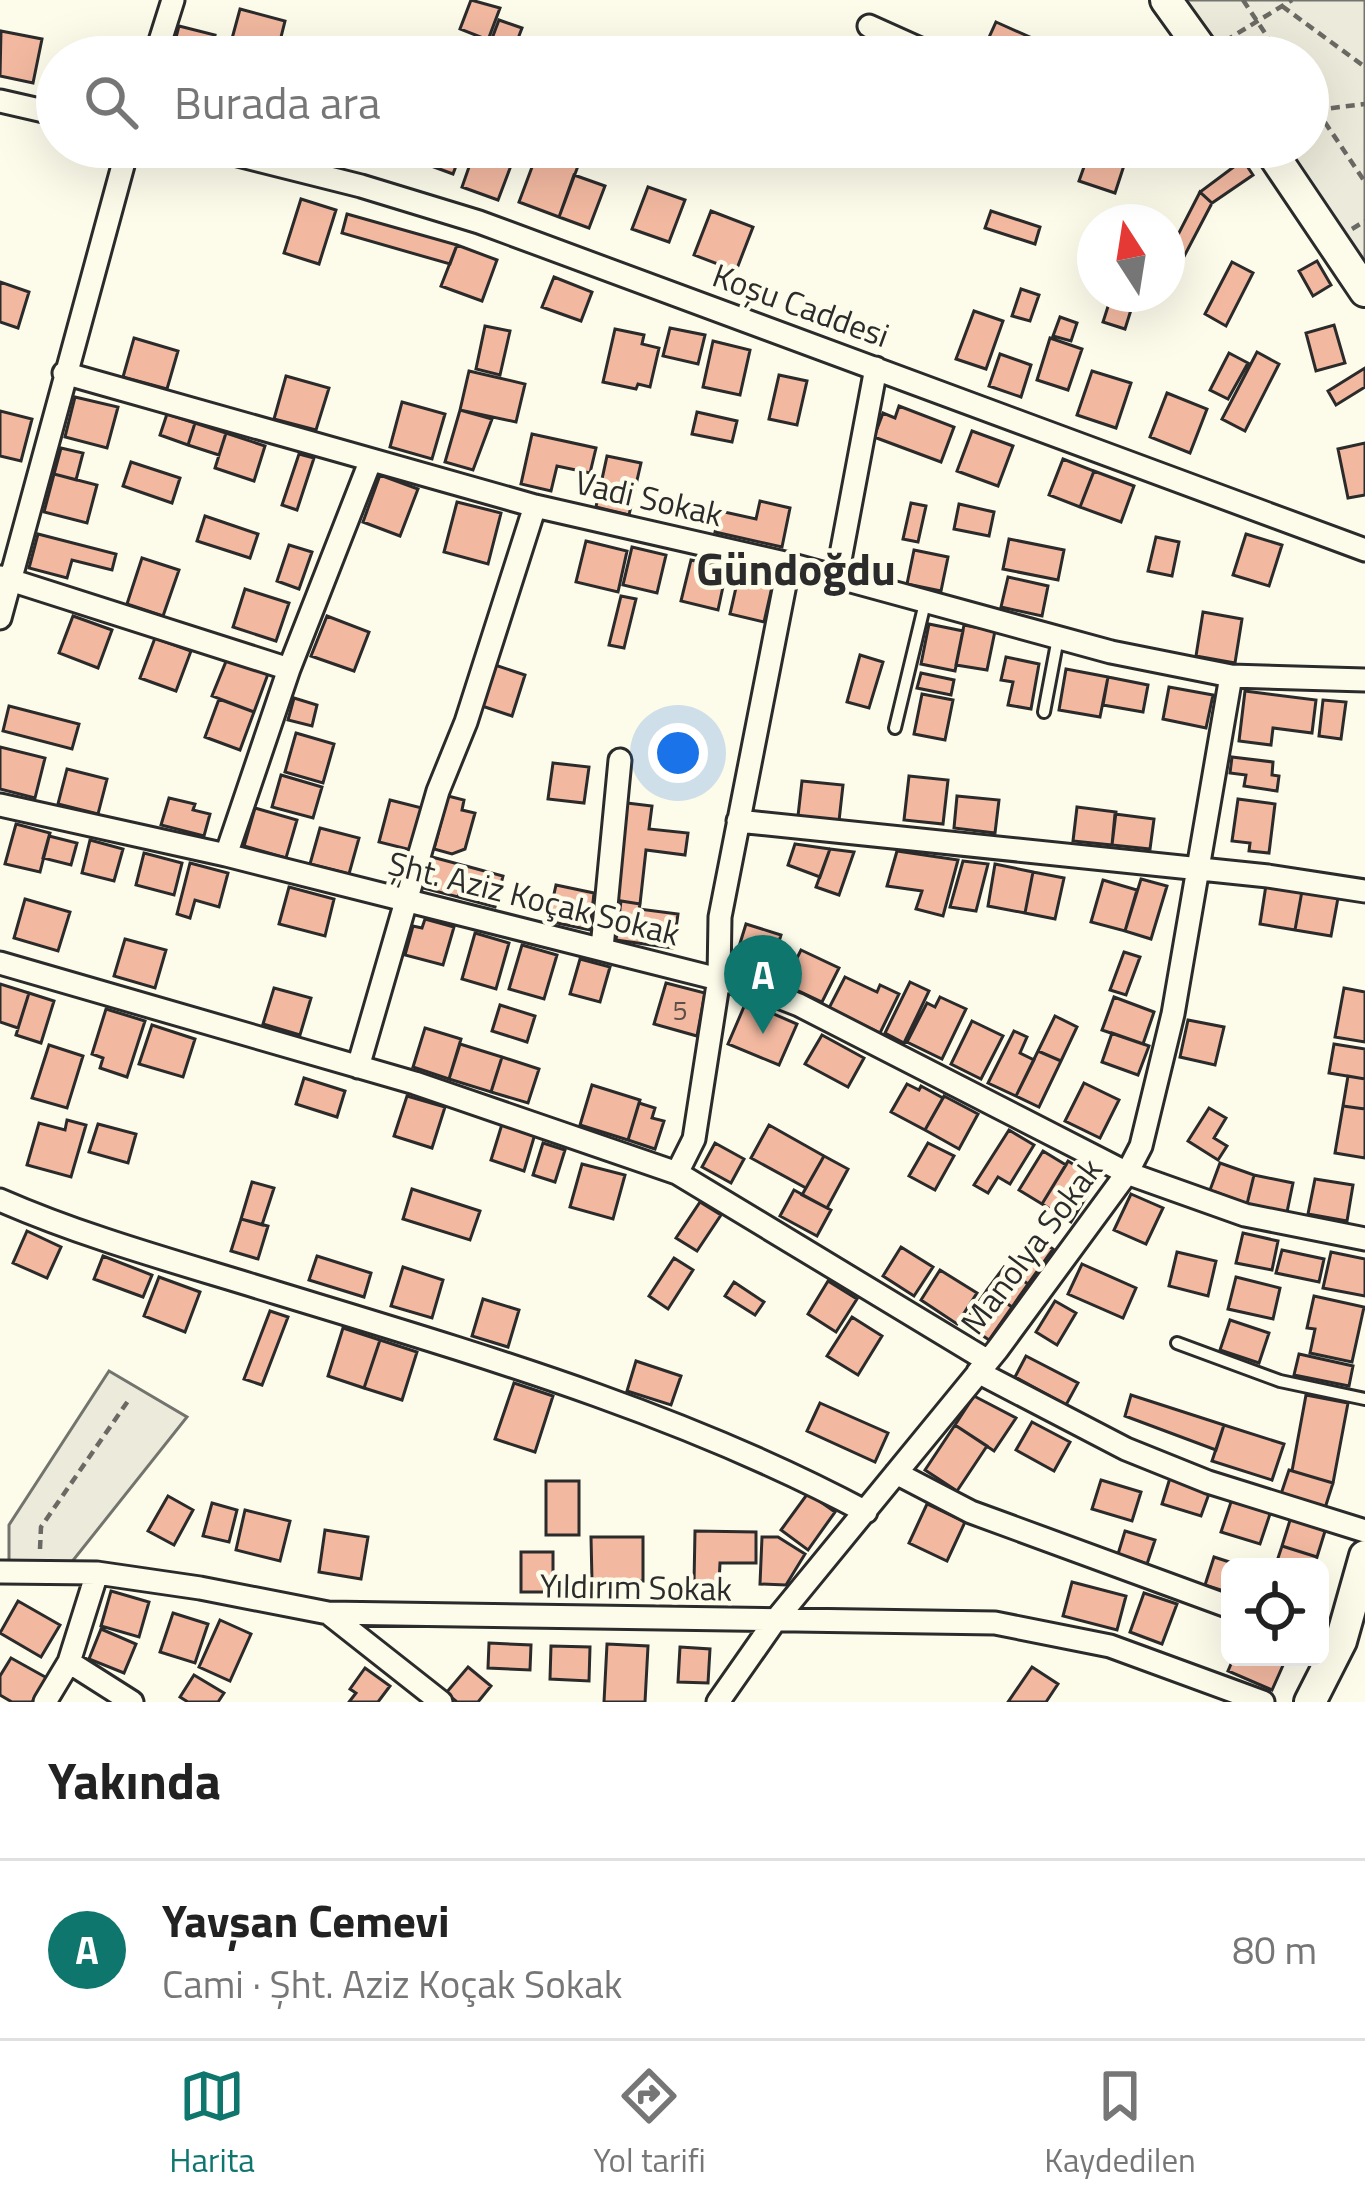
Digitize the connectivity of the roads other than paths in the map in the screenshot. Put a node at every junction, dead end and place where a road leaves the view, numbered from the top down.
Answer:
1 (173, 0) edge
2 (1166, 0) edge
3 (869, 26) dead end
4 (162, 36) edge
5 (891, 36) edge
6 (1192, 36) edge
7 (0, 101) edge
8 (36, 109) edge
9 (122, 168) edge
10 (289, 168) edge
11 (1282, 168) edge
12 (1365, 291) edge
13 (876, 368) junction
14 (64, 373) junction
15 (370, 461) junction
16 (536, 506) junction
17 (1365, 550) edge
18 (789, 564) junction
19 (837, 576) junction
20 (4, 578) edge
21 (926, 600) junction
22 (0, 618) edge
23 (1058, 637) junction
24 (289, 669) junction
25 (1231, 676) junction
26 (1365, 680) edge
27 (1044, 712) dead end
28 (895, 728) dead end
29 (620, 760) dead end
30 (0, 805) edge
31 (739, 821) junction
32 (226, 855) junction
33 (1198, 871) junction
34 (1365, 890) edge
35 (408, 900) junction
36 (602, 948) junction
37 (0, 964) edge
38 (719, 979) junction
39 (358, 1067) junction
40 (677, 1172) junction
41 (1127, 1173) junction
42 (0, 1200) edge
43 (1365, 1239) edge
44 (1177, 1343) dead end
45 (983, 1366) junction
46 (1365, 1399) edge
47 (896, 1473) junction
48 (866, 1512) junction
49 (1365, 1531) edge
50 (1365, 1556) edge
51 (0, 1572) edge
52 (98, 1573) junction
53 (1221, 1604) edge
54 (328, 1613) junction
55 (774, 1622) junction
56 (1331, 1638) edge
57 (69, 1662) junction
58 (45, 1702) edge
59 (132, 1702) edge
60 (441, 1702) edge
61 (718, 1702) edge
62 (1263, 1702) edge
63 (1310, 1702) edge

1 - 4 street
2 - 6 street
3 - 5 street
7 - 8 street
9 - 14 street
10 - 13 street, Koşu Caddesi
11 - 12 street
13 - 17 street, Koşu Caddesi
13 - 19 street
14 - 15 street, Vadi Sokak
14 - 20 street
15 - 16 street, Vadi Sokak
15 - 24 street
16 - 18 street, Vadi Sokak
16 - 35 street
18 - 19 street, Vadi Sokak
18 - 31 street
19 - 21 street, Vadi Sokak
20 - 22 street
20 - 24 street
21 - 23 street, Vadi Sokak
21 - 28 lane
23 - 25 street, Vadi Sokak
23 - 27 lane
24 - 32 street
25 - 26 street, Vadi Sokak
25 - 33 street, Manolya Sokak
29 - 36 street
30 - 32 street, Şht. Aziz Koçak Sokak
31 - 33 street
31 - 38 street
32 - 35 street, Şht. Aziz Koçak Sokak
33 - 34 street
33 - 41 street, Manolya Sokak
35 - 36 street, Şht. Aziz Koçak Sokak
35 - 39 street
36 - 38 street, Şht. Aziz Koçak Sokak
37 - 39 street
38 - 40 street
38 - 41 street, Şht. Aziz Koçak Sokak
39 - 40 street
40 - 45 street
41 - 43 street, Şht. Aziz Koçak Sokak
41 - 45 street, Manolya Sokak
42 - 48 street
44 - 46 lane
45 - 47 street, Manolya Sokak
45 - 49 street
47 - 48 street, Manolya Sokak
47 - 53 street
48 - 55 street, Manolya Sokak
50 - 56 street
51 - 52 street, Yıldırım Sokak
52 - 54 street, Yıldırım Sokak
52 - 57 street
54 - 55 street, Yıldırım Sokak
54 - 60 street
55 - 61 street, Manolya Sokak
55 - 62 street, Yıldırım Sokak
56 - 63 street
57 - 58 street
57 - 59 street

